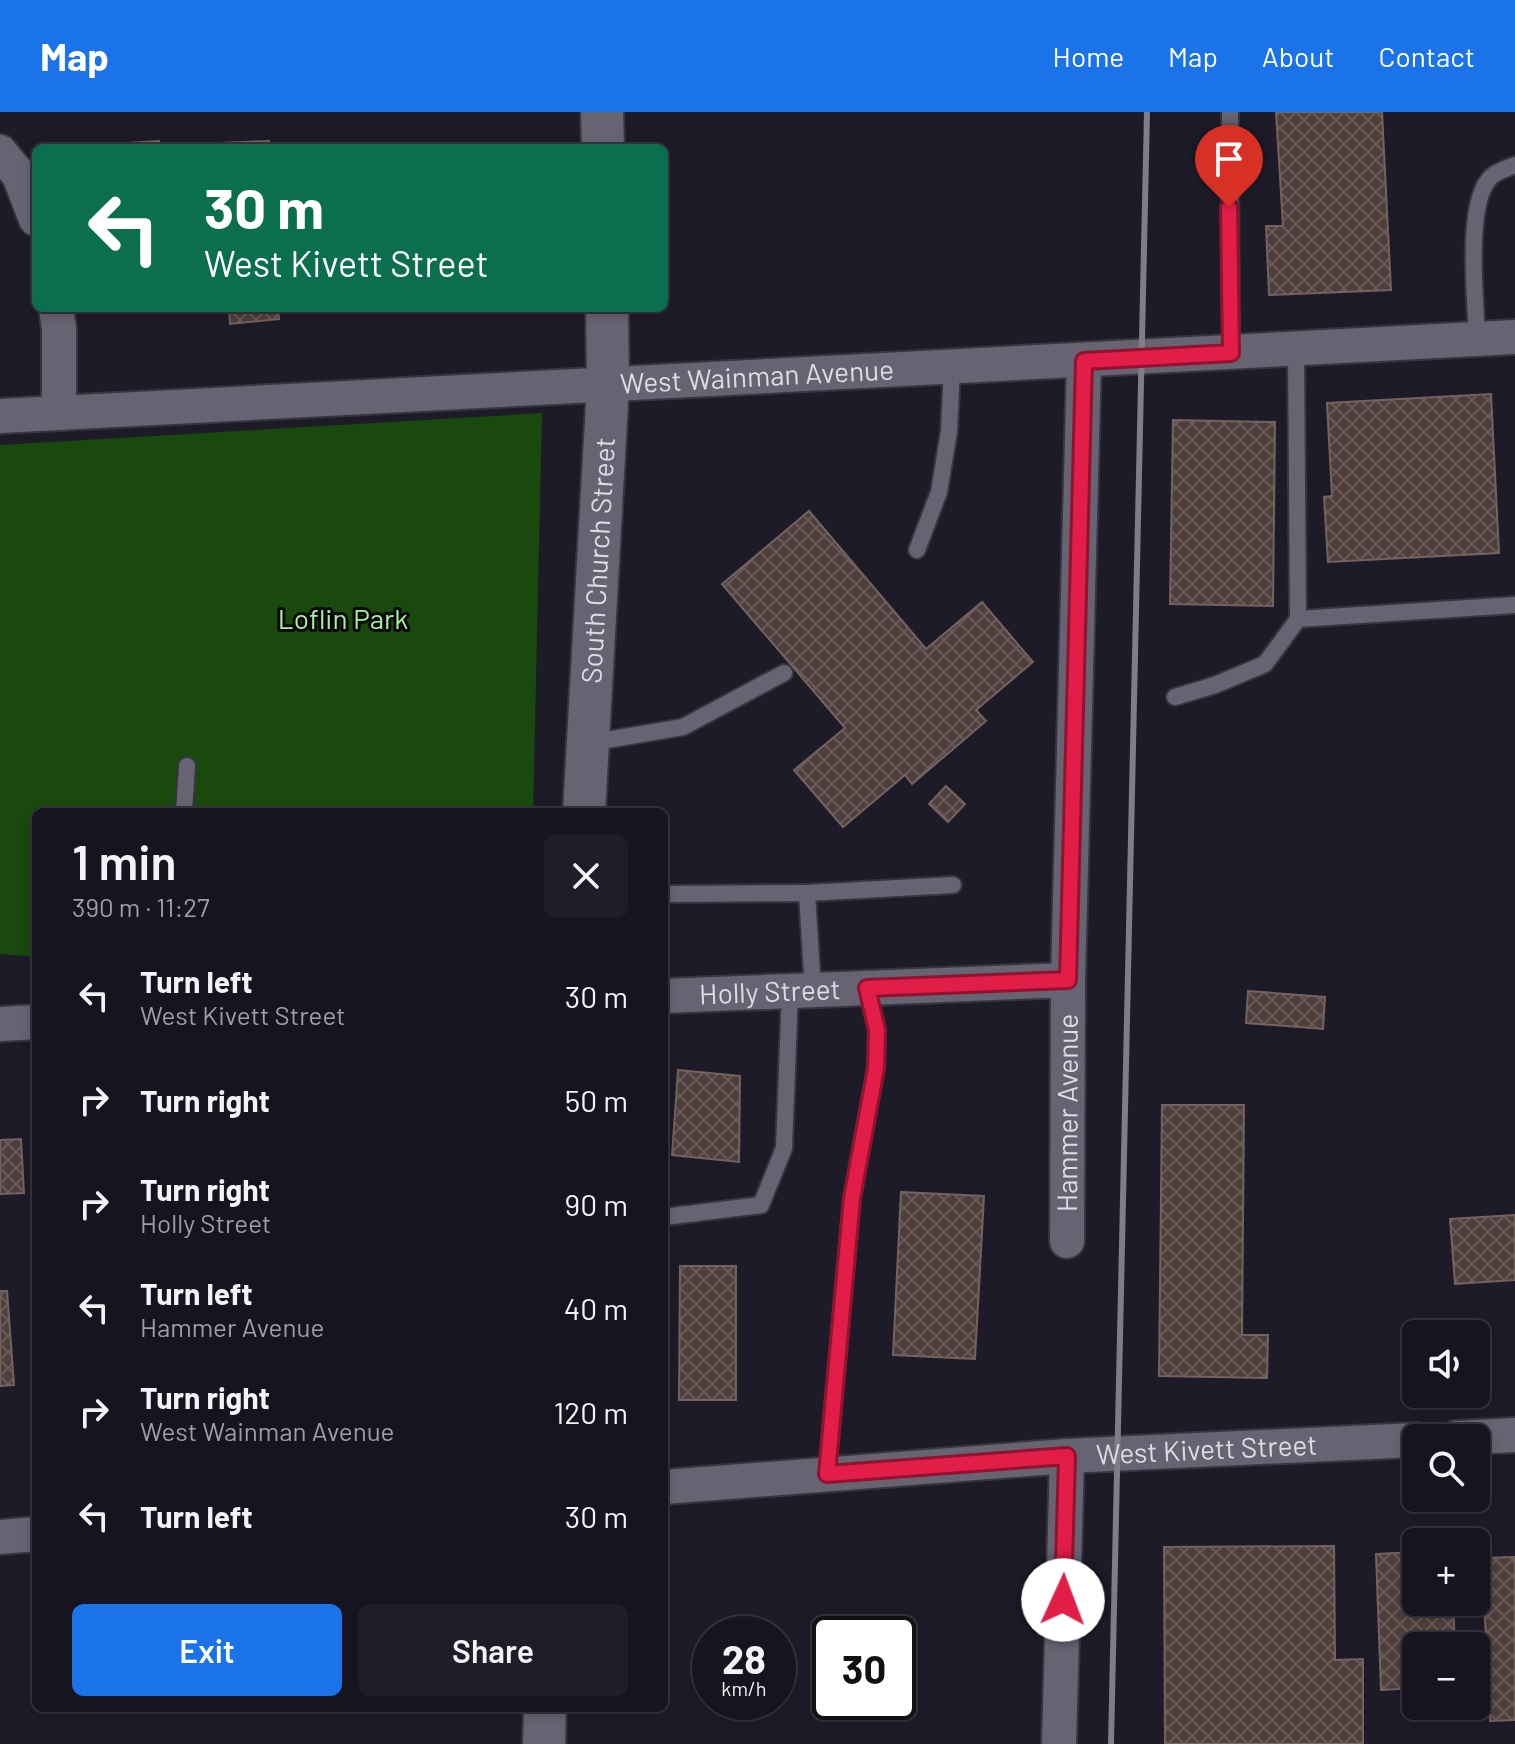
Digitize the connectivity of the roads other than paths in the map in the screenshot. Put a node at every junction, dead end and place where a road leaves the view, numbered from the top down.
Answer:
1 (602, 112) edge
2 (1230, 112) edge
3 (603, 144) edge
4 (0, 152) edge
5 (1515, 165) edge
6 (32, 209) edge
7 (57, 312) edge
8 (607, 312) edge
9 (1515, 337) edge
10 (1477, 339) junction
11 (1296, 349) junction
12 (1231, 353) junction
13 (1084, 361) junction
14 (952, 368) junction
15 (608, 385) junction
16 (59, 413) junction
17 (0, 416) edge
18 (917, 550) dead end
19 (1515, 605) edge
20 (1298, 619) junction
21 (784, 673) dead end
22 (1175, 697) dead end
23 (588, 744) junction
24 (187, 766) dead end
25 (184, 808) edge
26 (584, 808) edge
27 (953, 885) dead end
28 (807, 893) junction
29 (670, 894) dead end
30 (1068, 980) junction
31 (867, 988) junction
32 (802, 990) junction
33 (668, 996) edge
34 (32, 1022) edge
35 (0, 1024) edge
36 (668, 1217) edge
37 (1067, 1241) dead end
38 (1515, 1435) edge
39 (1490, 1436) edge
40 (1402, 1441) edge
41 (1067, 1456) junction
42 (827, 1474) junction
43 (668, 1487) edge
44 (32, 1534) edge
45 (0, 1537) edge
46 (545, 1712) edge
47 (544, 1744) edge
48 (1059, 1744) edge

1 - 3 street
2 - 12 lane
4 - 6 street
5 - 10 lane
7 - 16 street
8 - 15 street, South Church Street
9 - 10 street, West Wainman Avenue
10 - 11 street, West Wainman Avenue
11 - 12 street, West Wainman Avenue
11 - 20 lane
12 - 13 street, West Wainman Avenue
13 - 14 street, West Wainman Avenue
13 - 30 street, Hammer Avenue
14 - 15 street, West Wainman Avenue
14 - 18 lane
15 - 16 street, West Wainman Avenue
15 - 23 street, South Church Street
16 - 17 street, West Wainman Avenue
19 - 20 lane
20 - 22 lane
21 - 23 lane
23 - 26 street, South Church Street
24 - 25 lane
27 - 28 lane
28 - 29 lane
28 - 32 lane
30 - 31 street, Holly Street
30 - 37 street, Hammer Avenue
31 - 32 street, Holly Street
31 - 42 lane
32 - 33 street, Holly Street
32 - 36 lane
34 - 35 street
38 - 39 street
40 - 41 street, West Kivett Street
41 - 42 street, West Kivett Street
41 - 48 street
42 - 43 street, West Kivett Street
44 - 45 street
46 - 47 street

